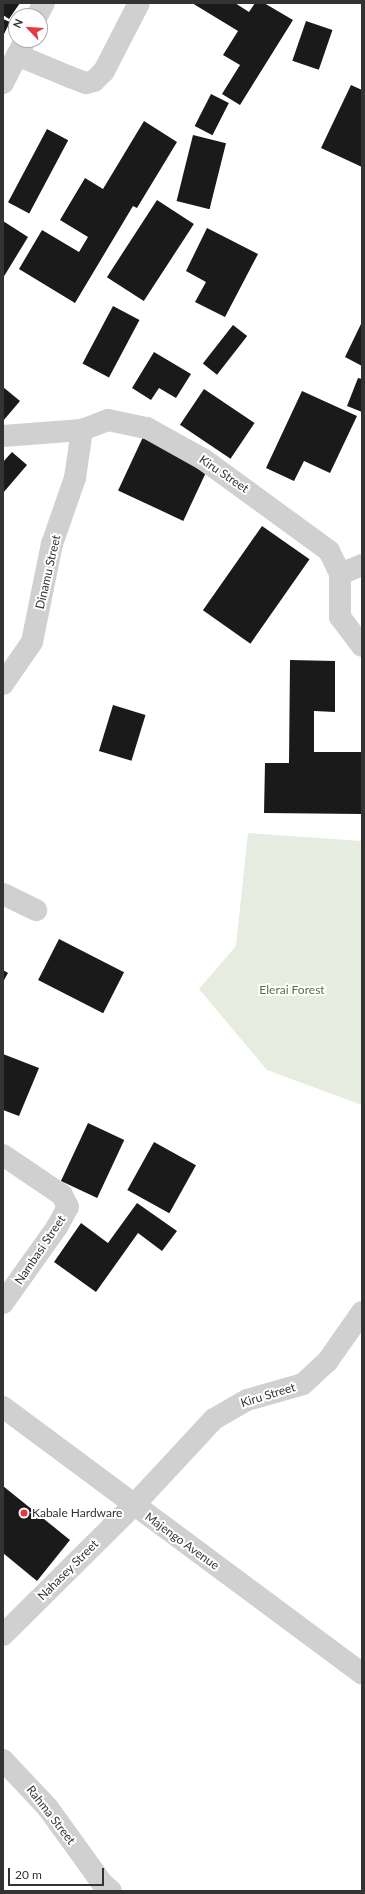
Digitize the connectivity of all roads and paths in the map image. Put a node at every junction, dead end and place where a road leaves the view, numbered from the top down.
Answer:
1 (139, 3) edge
2 (21, 48) edge
3 (3, 83) edge
4 (82, 430) junction
5 (3, 436) edge
6 (362, 565) edge
7 (340, 574) junction
8 (362, 646) edge
9 (3, 684) edge
10 (3, 894) edge
11 (36, 910) dead end
12 (3, 1154) edge
13 (3, 1303) edge
14 (362, 1312) edge
15 (3, 1408) edge
16 (134, 1505) junction
17 (3, 1635) edge
18 (362, 1674) edge
19 (3, 1760) edge
20 (104, 1888) edge

1 - 2 street
2 - 3 street
4 - 5 street, Kiru Street
4 - 7 street, Kiru Street
4 - 9 street, Dinamu Street
6 - 7 street
7 - 8 street, Kiru Street
10 - 11 street
12 - 13 street, Nambasi Street
14 - 16 street, Kiru Street
15 - 16 street, Majengo Avenue
16 - 17 street, Nahasey Street
16 - 18 street, Majengo Avenue
19 - 20 street, Rahma Street

